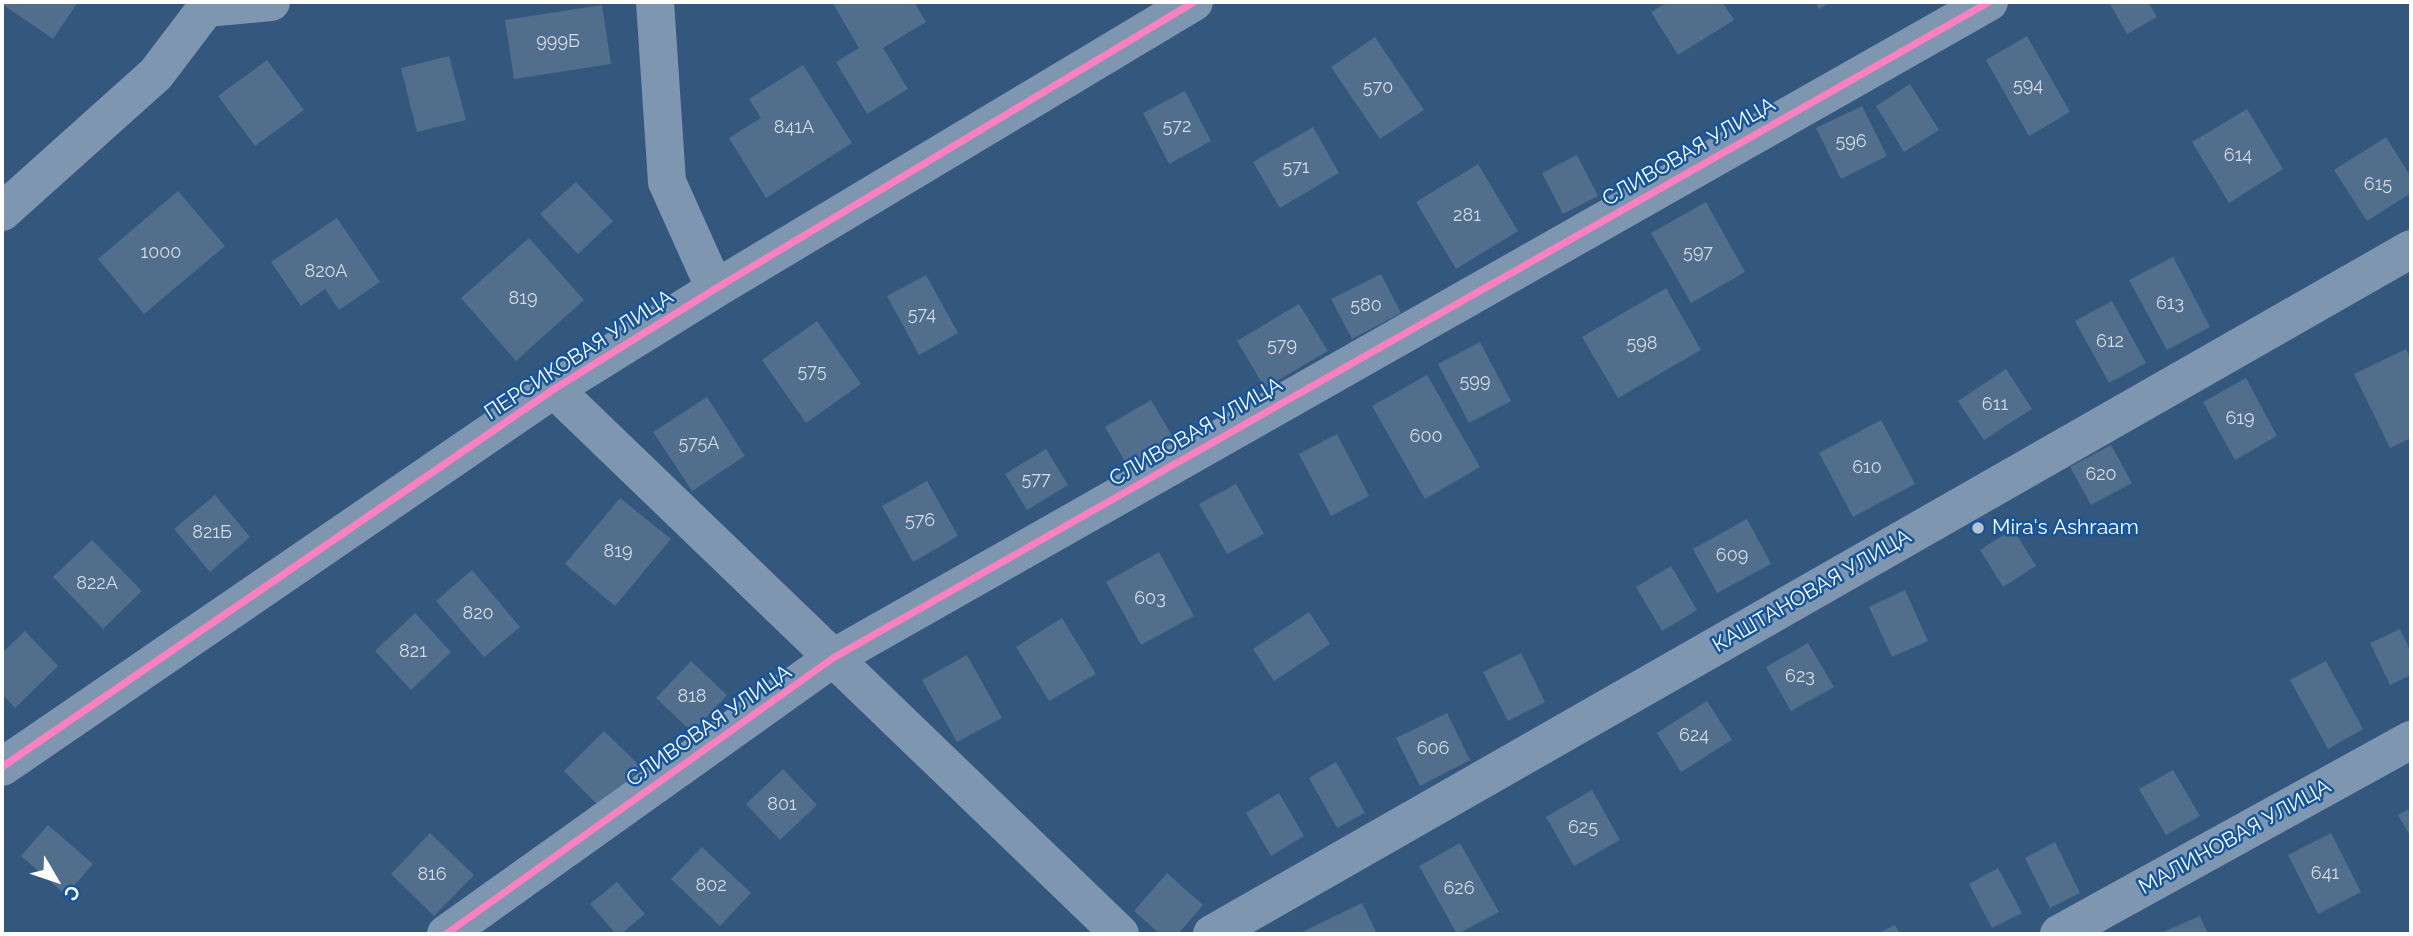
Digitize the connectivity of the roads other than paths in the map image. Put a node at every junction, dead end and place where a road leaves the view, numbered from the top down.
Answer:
1 (271, 2) edge
2 (655, 2) edge
3 (1194, 2) edge
4 (1989, 2) edge
5 (206, 5) edge
6 (2, 212) edge
7 (2411, 248) edge
8 (715, 289) junction
9 (554, 389) junction
10 (833, 659) junction
11 (2411, 740) edge
12 (2, 767) edge
13 (446, 934) edge
14 (1120, 934) edge
15 (1212, 934) edge
16 (2059, 934) edge

1 - 5 street
2 - 8 street
3 - 8 street, ПЕРСИКОВАЯ УЛИЦА
4 - 10 street, СЛИВОВАЯ УЛИЦА
5 - 6 street
7 - 15 street, КАШТАНОВАЯ УЛИЦА
8 - 9 street, ПЕРСИКОВАЯ УЛИЦА
9 - 10 street
9 - 12 street, ПЕРСИКОВАЯ УЛИЦА
10 - 13 street, СЛИВОВАЯ УЛИЦА
10 - 14 street
11 - 16 street, МАЛИНОВАЯ УЛИЦА

